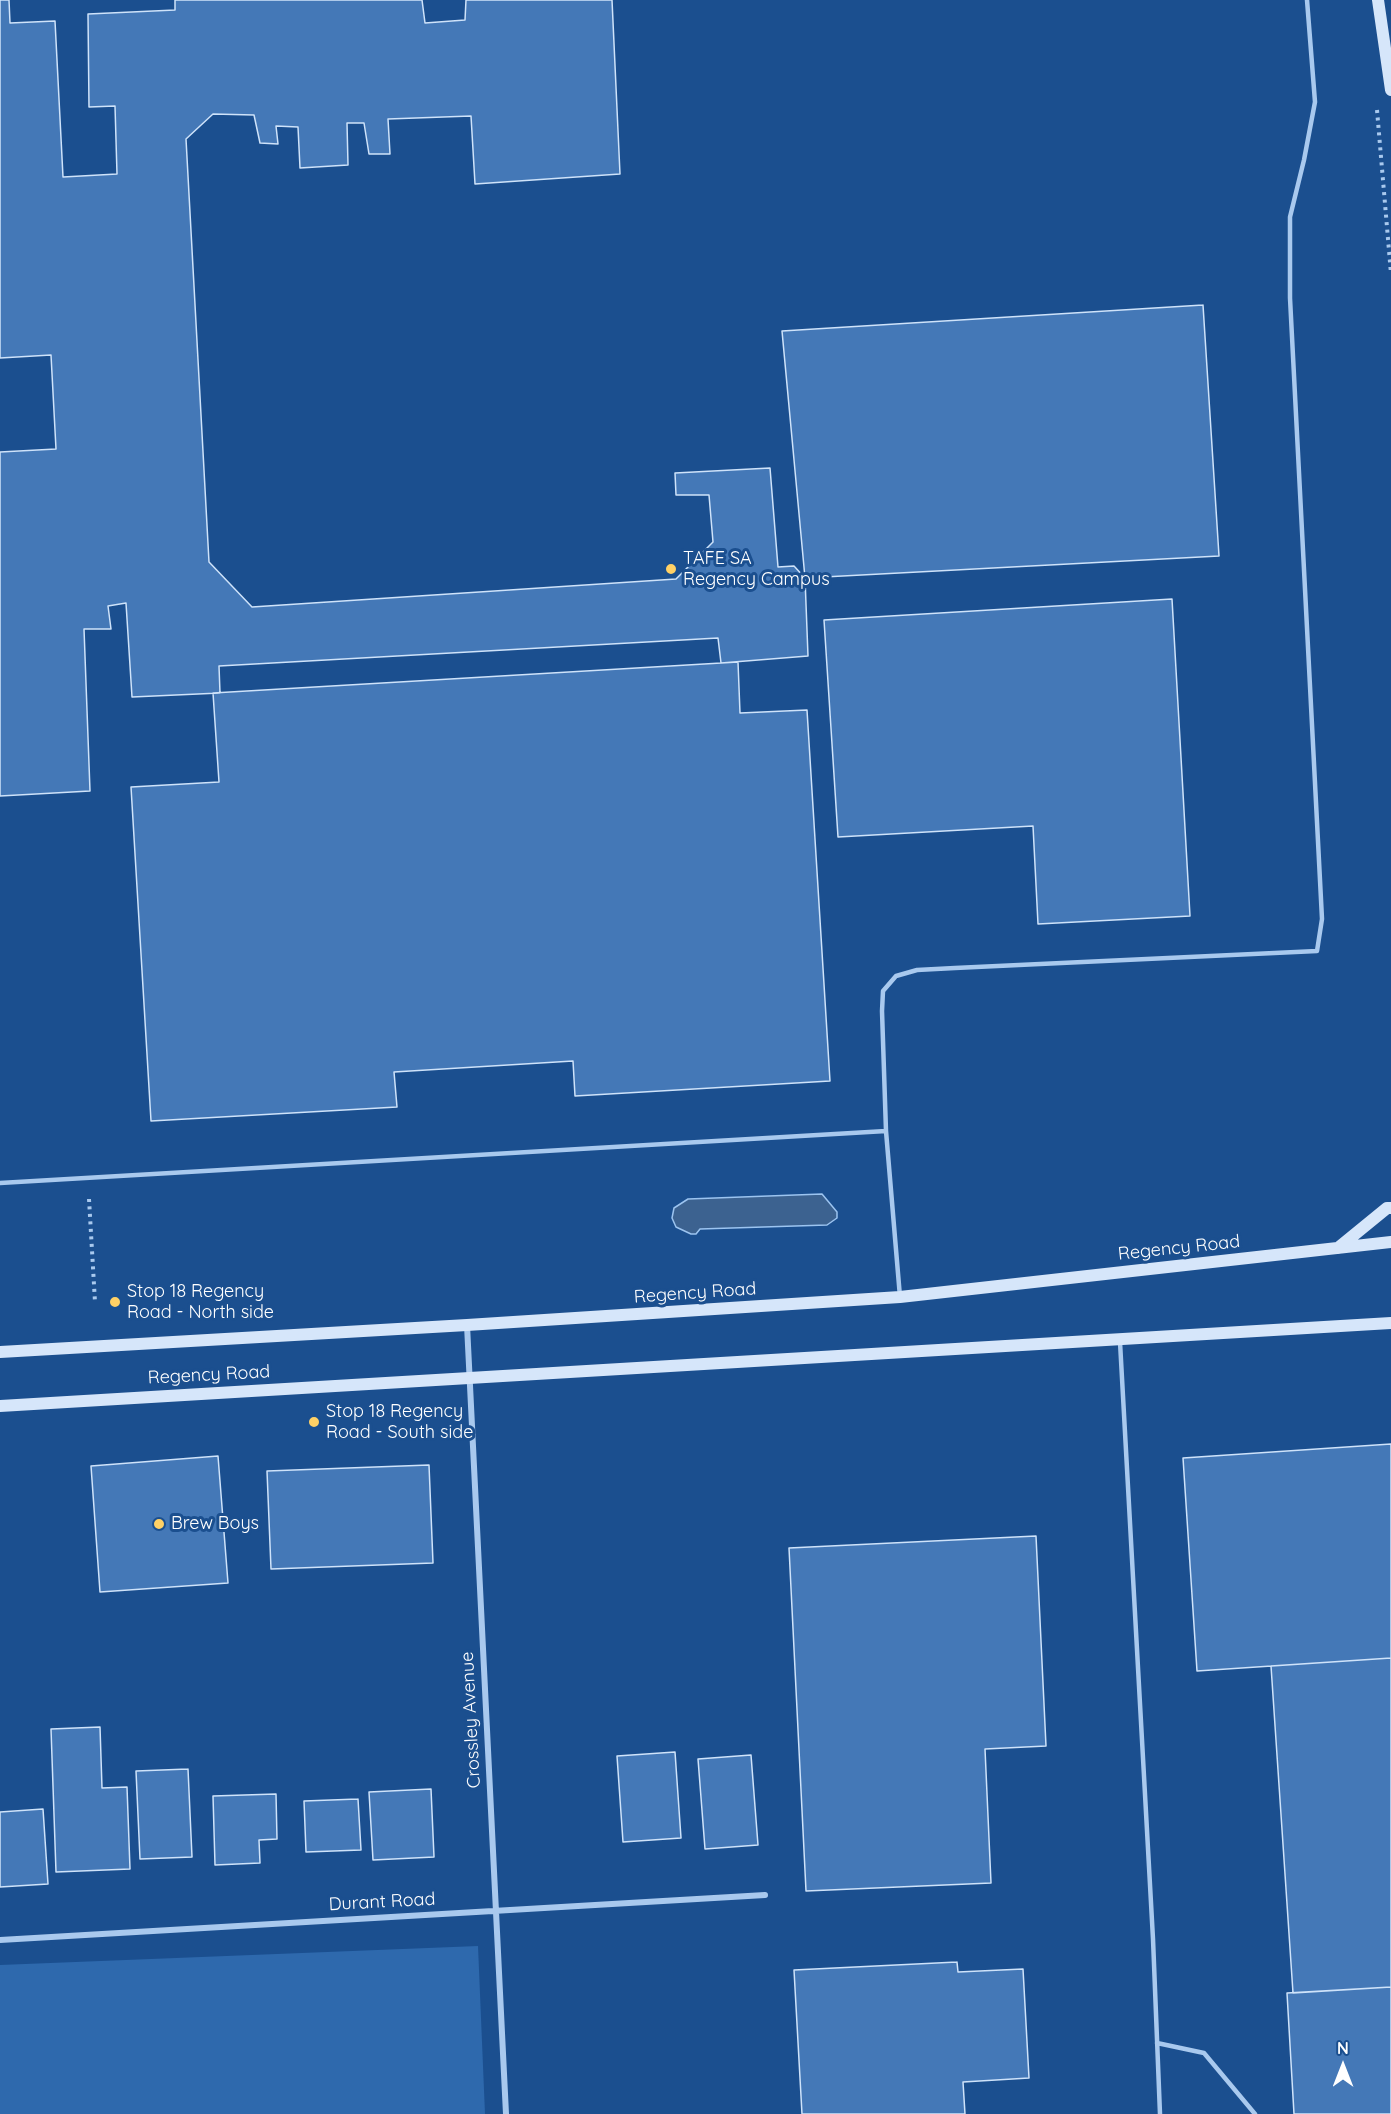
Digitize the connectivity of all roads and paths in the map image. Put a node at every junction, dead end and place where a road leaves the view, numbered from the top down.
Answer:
1 (1307, 0) edge
2 (1378, 0) edge
3 (1391, 90) edge
4 (1377, 107) dead end
5 (1391, 274) edge
6 (886, 1131) junction
7 (0, 1183) edge
8 (89, 1199) dead end
9 (1391, 1208) edge
10 (1391, 1242) edge
11 (1337, 1249) junction
12 (900, 1297) junction
13 (95, 1302) dead end
14 (1391, 1323) edge
15 (466, 1325) junction
16 (1120, 1339) junction
17 (0, 1352) edge
18 (469, 1378) junction
19 (0, 1406) edge
20 (765, 1895) dead end
21 (495, 1911) junction
22 (0, 1940) edge
23 (1157, 2043) junction
24 (506, 2114) edge
25 (1160, 2114) edge
26 (1255, 2114) edge

1 - 6 lane
2 - 3 main road
4 - 5 path
6 - 7 lane
6 - 12 lane
8 - 13 path
9 - 11 main road
10 - 11 main road, Regency Road
11 - 12 main road, Regency Road
12 - 15 main road, Regency Road
14 - 16 main road, Regency Road
15 - 17 main road, Regency Road
15 - 18 street, Crossley Avenue
16 - 18 main road, Regency Road
16 - 23 lane
18 - 19 main road, Regency Road
18 - 21 street, Crossley Avenue
20 - 21 street, Durant Road
21 - 22 street, Durant Road
21 - 24 street, Crossley Avenue
23 - 25 lane
23 - 26 lane

